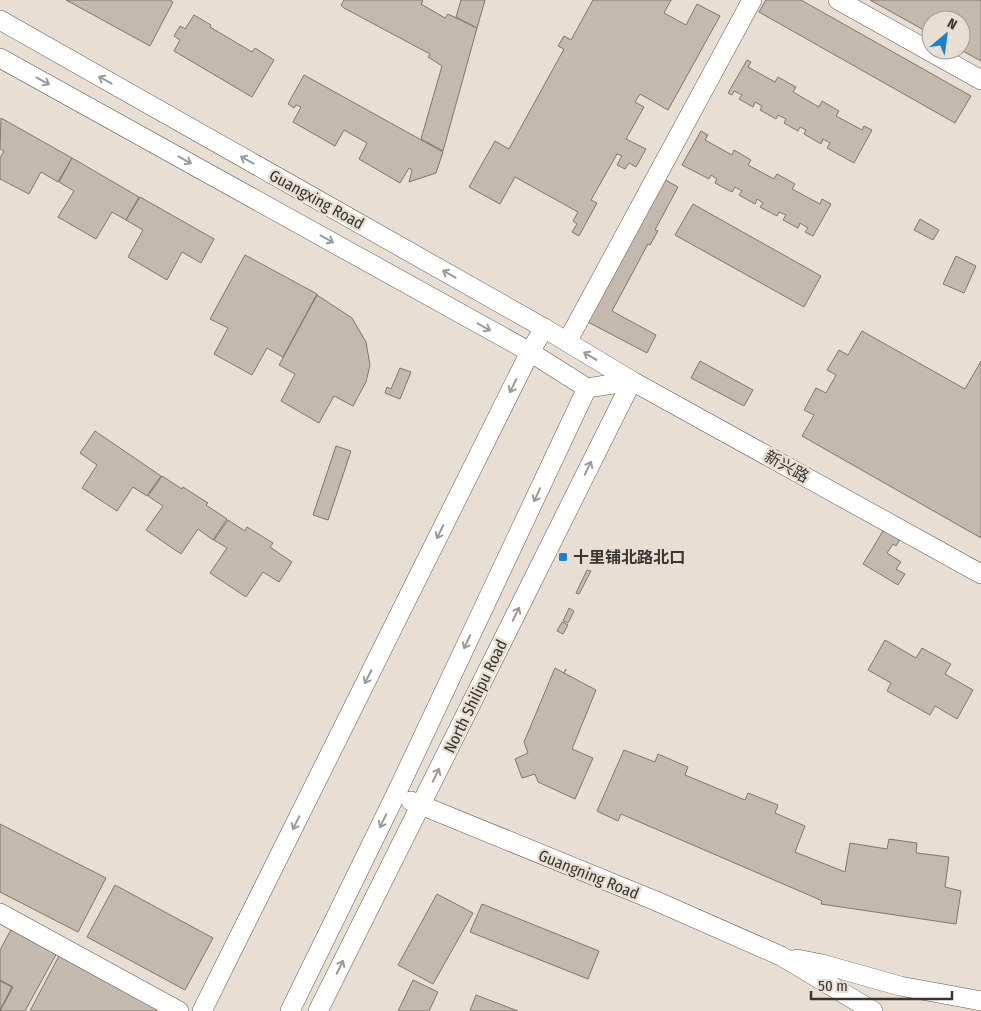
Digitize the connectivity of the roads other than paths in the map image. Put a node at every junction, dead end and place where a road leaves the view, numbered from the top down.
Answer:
1 (752, 0) edge
2 (838, 0) edge
3 (0, 20) edge
4 (0, 58) edge
5 (981, 80) edge
6 (544, 328) junction
7 (567, 342) junction
8 (530, 352) junction
9 (632, 381) junction
10 (587, 388) junction
11 (981, 574) edge
12 (396, 794) junction
13 (420, 806) junction
14 (0, 913) edge
15 (781, 956) junction
16 (981, 1001) edge
17 (179, 1011) edge
18 (202, 1011) edge
19 (290, 1011) edge
20 (318, 1011) edge
21 (874, 1011) edge

1 - 7 street
2 - 5 street
6 -> 3 street, Guangxing Road
4 -> 8 street, Guangxing Road
6 - 7 street, Guangxing Road
6 - 8 street
9 -> 7 street, Guangxing Road
8 - 10 street, Guangxing Road
8 -> 18 street
9 - 10 street
9 - 11 street, 新兴路
13 -> 9 street, North Shilipu Road
10 -> 12 street, North Shilipu Road
12 - 13 street, Guangning Road
12 -> 19 street, North Shilipu Road
13 - 15 street, Guangning Road
20 -> 13 street, North Shilipu Road
14 - 17 street
15 - 16 street, Guangning Road
15 - 21 street, Guangning Road

